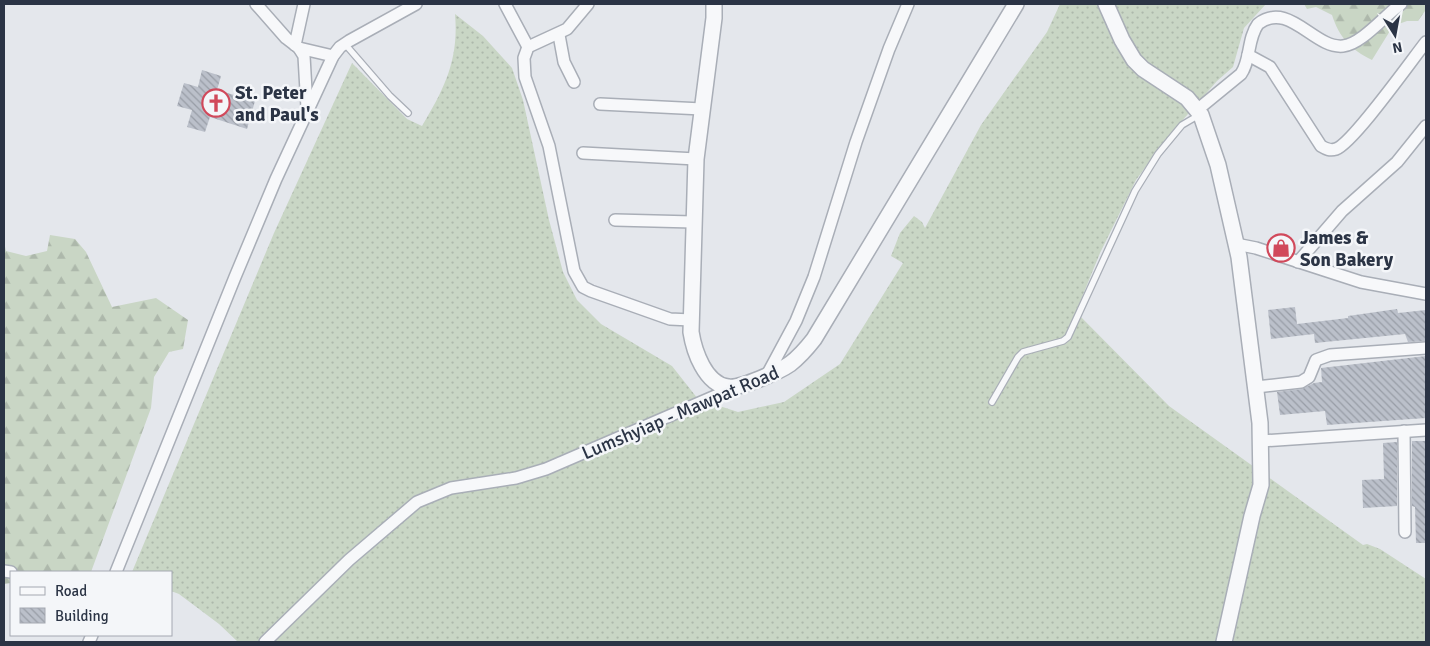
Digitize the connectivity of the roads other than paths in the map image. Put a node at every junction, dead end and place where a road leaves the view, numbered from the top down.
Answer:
1 (256, 4) edge
2 (304, 4) edge
3 (416, 4) edge
4 (505, 4) edge
5 (588, 4) edge
6 (714, 4) edge
7 (908, 4) edge
8 (1016, 4) edge
9 (1106, 4) edge
10 (1401, 4) edge
11 (558, 35) junction
12 (1426, 42) edge
13 (344, 44) junction
14 (297, 46) junction
15 (528, 47) junction
16 (1248, 55) junction
17 (333, 56) junction
18 (574, 82) dead end
19 (600, 104) dead end
20 (702, 109) junction
21 (307, 112) junction
22 (408, 112) dead end
23 (1199, 112) junction
24 (1426, 126) edge
25 (583, 153) dead end
26 (696, 159) junction
27 (614, 220) dead end
28 (693, 222) junction
29 (1236, 244) junction
30 (1298, 262) junction
31 (1426, 294) edge
32 (691, 320) junction
33 (1426, 348) edge
34 (767, 375) junction
35 (741, 385) junction
36 (1256, 388) junction
37 (992, 402) dead end
38 (1426, 430) edge
39 (1404, 431) junction
40 (1261, 441) junction
41 (1405, 532) dead end
42 (116, 571) edge
43 (265, 642) edge
44 (1224, 642) edge

1 - 14 street
2 - 14 street
3 - 13 street
4 - 15 street
5 - 11 street
6 - 20 street
7 - 34 street
8 - 34 street, Lumshyiap - Mawpat Road
9 - 23 street
10 - 16 street
11 - 15 street
11 - 18 street
12 - 16 street
13 - 17 street
13 - 22 lane
14 - 17 street
14 - 21 street
15 - 32 street
16 - 23 street
17 - 21 street
19 - 20 street
20 - 26 street
21 - 42 street
23 - 29 street
23 - 37 lane
24 - 30 street
25 - 26 street
26 - 28 street
27 - 28 street
28 - 32 street
29 - 30 street
29 - 36 street
30 - 31 street
32 - 35 street
33 - 36 street
34 - 35 street, Lumshyiap - Mawpat Road
35 - 43 street, Lumshyiap - Mawpat Road
36 - 40 street
38 - 39 street
39 - 40 street
39 - 41 street
40 - 44 street

